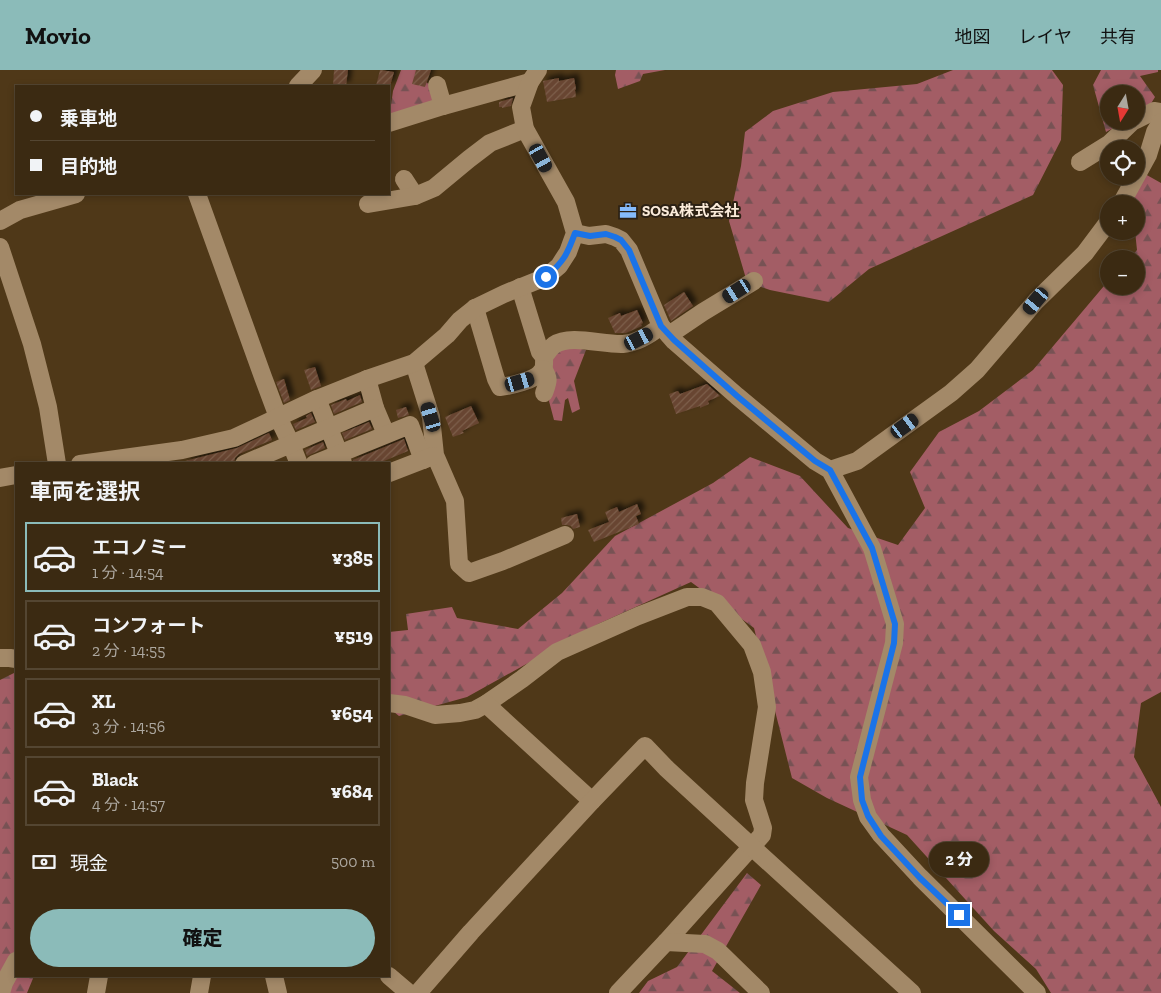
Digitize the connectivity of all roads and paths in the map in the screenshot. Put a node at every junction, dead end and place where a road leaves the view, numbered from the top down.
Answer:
1 (313, 70) edge
2 (534, 76) edge
3 (299, 85) edge
4 (437, 85) dead end
5 (443, 106) junction
6 (1161, 112) edge
7 (1145, 115) edge
8 (1161, 122) edge
9 (390, 123) edge
10 (525, 129) junction
11 (1124, 130) edge
12 (1080, 162) dead end
13 (404, 179) dead end
14 (72, 195) edge
15 (198, 195) edge
16 (1126, 195) edge
17 (414, 196) junction
18 (368, 204) dead end
19 (0, 221) edge
20 (575, 233) junction
21 (1100, 233) edge
22 (0, 247) edge
23 (754, 281) dead end
24 (520, 287) junction
25 (474, 308) junction
26 (665, 330) junction
27 (414, 363) junction
28 (544, 363) junction
29 (366, 379) junction
30 (544, 393) dead end
31 (317, 399) junction
32 (375, 408) junction
33 (278, 417) junction
34 (328, 428) junction
35 (386, 434) junction
36 (234, 438) junction
37 (291, 444) junction
38 (430, 457) junction
39 (341, 458) edge
40 (57, 462) edge
41 (92, 462) edge
42 (242, 462) edge
43 (248, 462) edge
44 (298, 462) edge
45 (323, 462) edge
46 (830, 470) junction
47 (390, 473) edge
48 (15, 475) edge
49 (0, 478) edge
50 (565, 535) dead end
51 (482, 556) dead end
52 (503, 561) junction
53 (0, 658) edge
54 (15, 659) edge
55 (390, 702) edge
56 (486, 704) junction
57 (592, 801) junction
58 (752, 847) junction
59 (666, 942) junction
60 (15, 963) edge
61 (99, 977) edge
62 (202, 977) edge
63 (274, 977) edge
64 (390, 977) edge
65 (1, 993) edge
66 (96, 993) edge
67 (199, 993) edge
68 (278, 993) edge
69 (409, 993) edge
70 (418, 993) edge
71 (618, 993) edge
72 (761, 993) edge
73 (912, 993) edge
74 (1037, 993) edge

1 - 3 street
2 - 5 street
2 - 10 street
4 - 5 street
5 - 9 street
6 - 7 street
8 - 16 street
10 - 17 street
10 - 20 street
11 - 12 street
13 - 17 street
14 - 19 street
15 - 33 street
17 - 18 street
20 - 24 street
20 - 26 street
21 - 46 street
22 - 40 street
23 - 26 street
24 - 25 street
24 - 28 street
25 - 27 street
25 - 28 street
26 - 28 street
26 - 46 street
27 - 29 street
27 - 38 street
28 - 30 street
29 - 31 street
29 - 32 street
31 - 33 street
31 - 34 street
32 - 34 street
32 - 35 street
33 - 36 street
33 - 37 street
34 - 37 street
34 - 39 street
35 - 38 street
35 - 39 street
36 - 41 street
36 - 42 street
37 - 43 street
37 - 44 street
38 - 47 street
38 - 52 street
39 - 45 street
46 - 74 street
48 - 49 street
50 - 52 street
51 - 52 street
53 - 54 street
55 - 56 street
56 - 57 street
56 - 58 street
57 - 58 street
57 - 70 street
58 - 59 street
58 - 73 street
59 - 71 street
59 - 72 street
60 - 65 street
61 - 66 street
62 - 67 street
63 - 68 street
64 - 69 street

